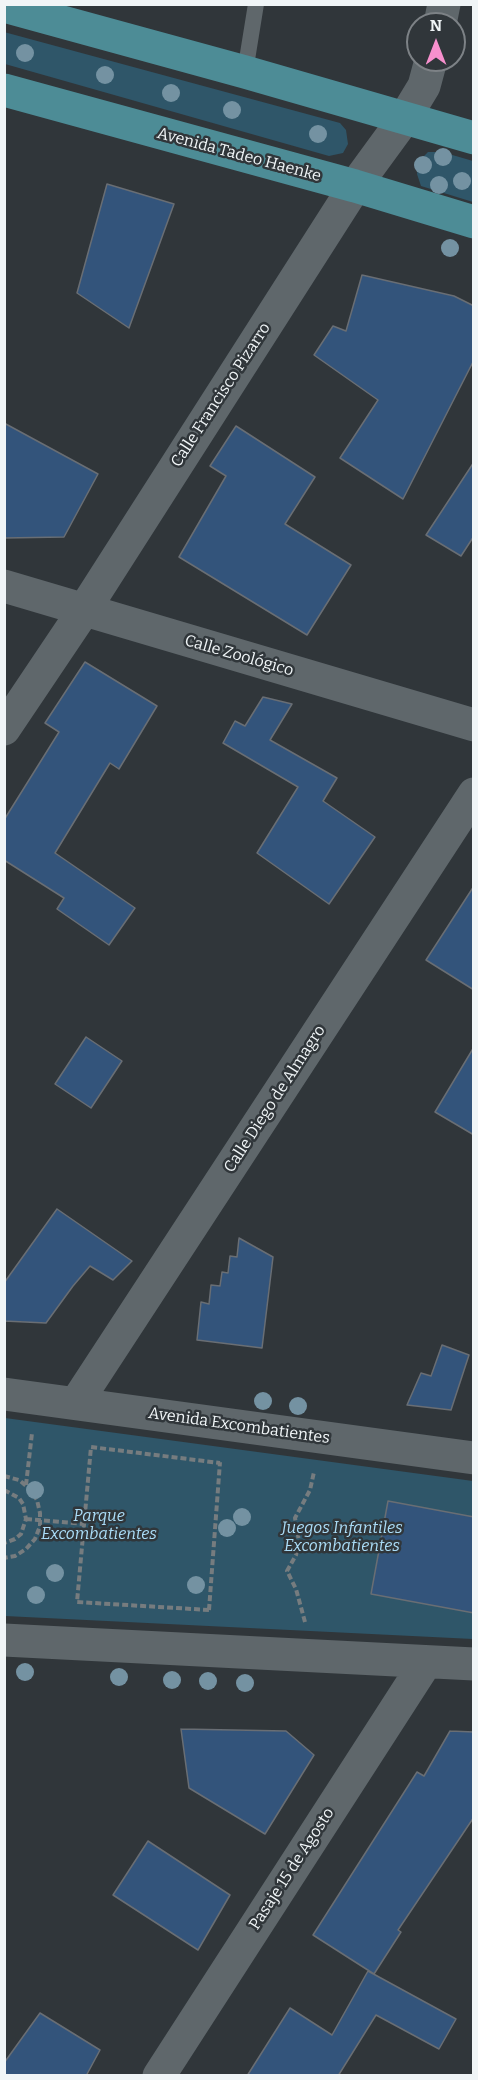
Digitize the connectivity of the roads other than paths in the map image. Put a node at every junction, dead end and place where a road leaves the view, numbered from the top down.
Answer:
1 (256, 4) edge
2 (4, 6) edge
3 (245, 72) junction
4 (428, 72) edge
5 (4, 90) edge
6 (404, 119) junction
7 (474, 138) edge
8 (355, 186) junction
9 (474, 222) edge
10 (4, 586) edge
11 (84, 610) junction
12 (474, 725) edge
13 (4, 729) edge
14 (474, 794) edge
15 (4, 1394) edge
16 (76, 1403) junction
17 (474, 1458) edge
18 (4, 1640) edge
19 (426, 1662) junction
20 (474, 1664) edge
21 (159, 2076) edge

1 - 3 lane
2 - 3 main road
3 - 6 main road
4 - 6 street, Calle Francisco Pizarro
5 - 8 main road, Avenida Tadeo Haenke
6 - 7 main road
6 - 8 street, Calle Francisco Pizarro
8 - 9 main road, Avenida Tadeo Haenke
8 - 11 street, Calle Francisco Pizarro
10 - 11 street, Calle Zoológico
11 - 12 street, Calle Zoológico
11 - 13 street, Calle Francisco Pizarro
14 - 16 street, Calle Diego de Almagro
15 - 16 street, Avenida Excombatientes
16 - 17 street, Avenida Excombatientes
18 - 19 street
19 - 20 street
19 - 21 street, Pasaje 15 de Agosto

